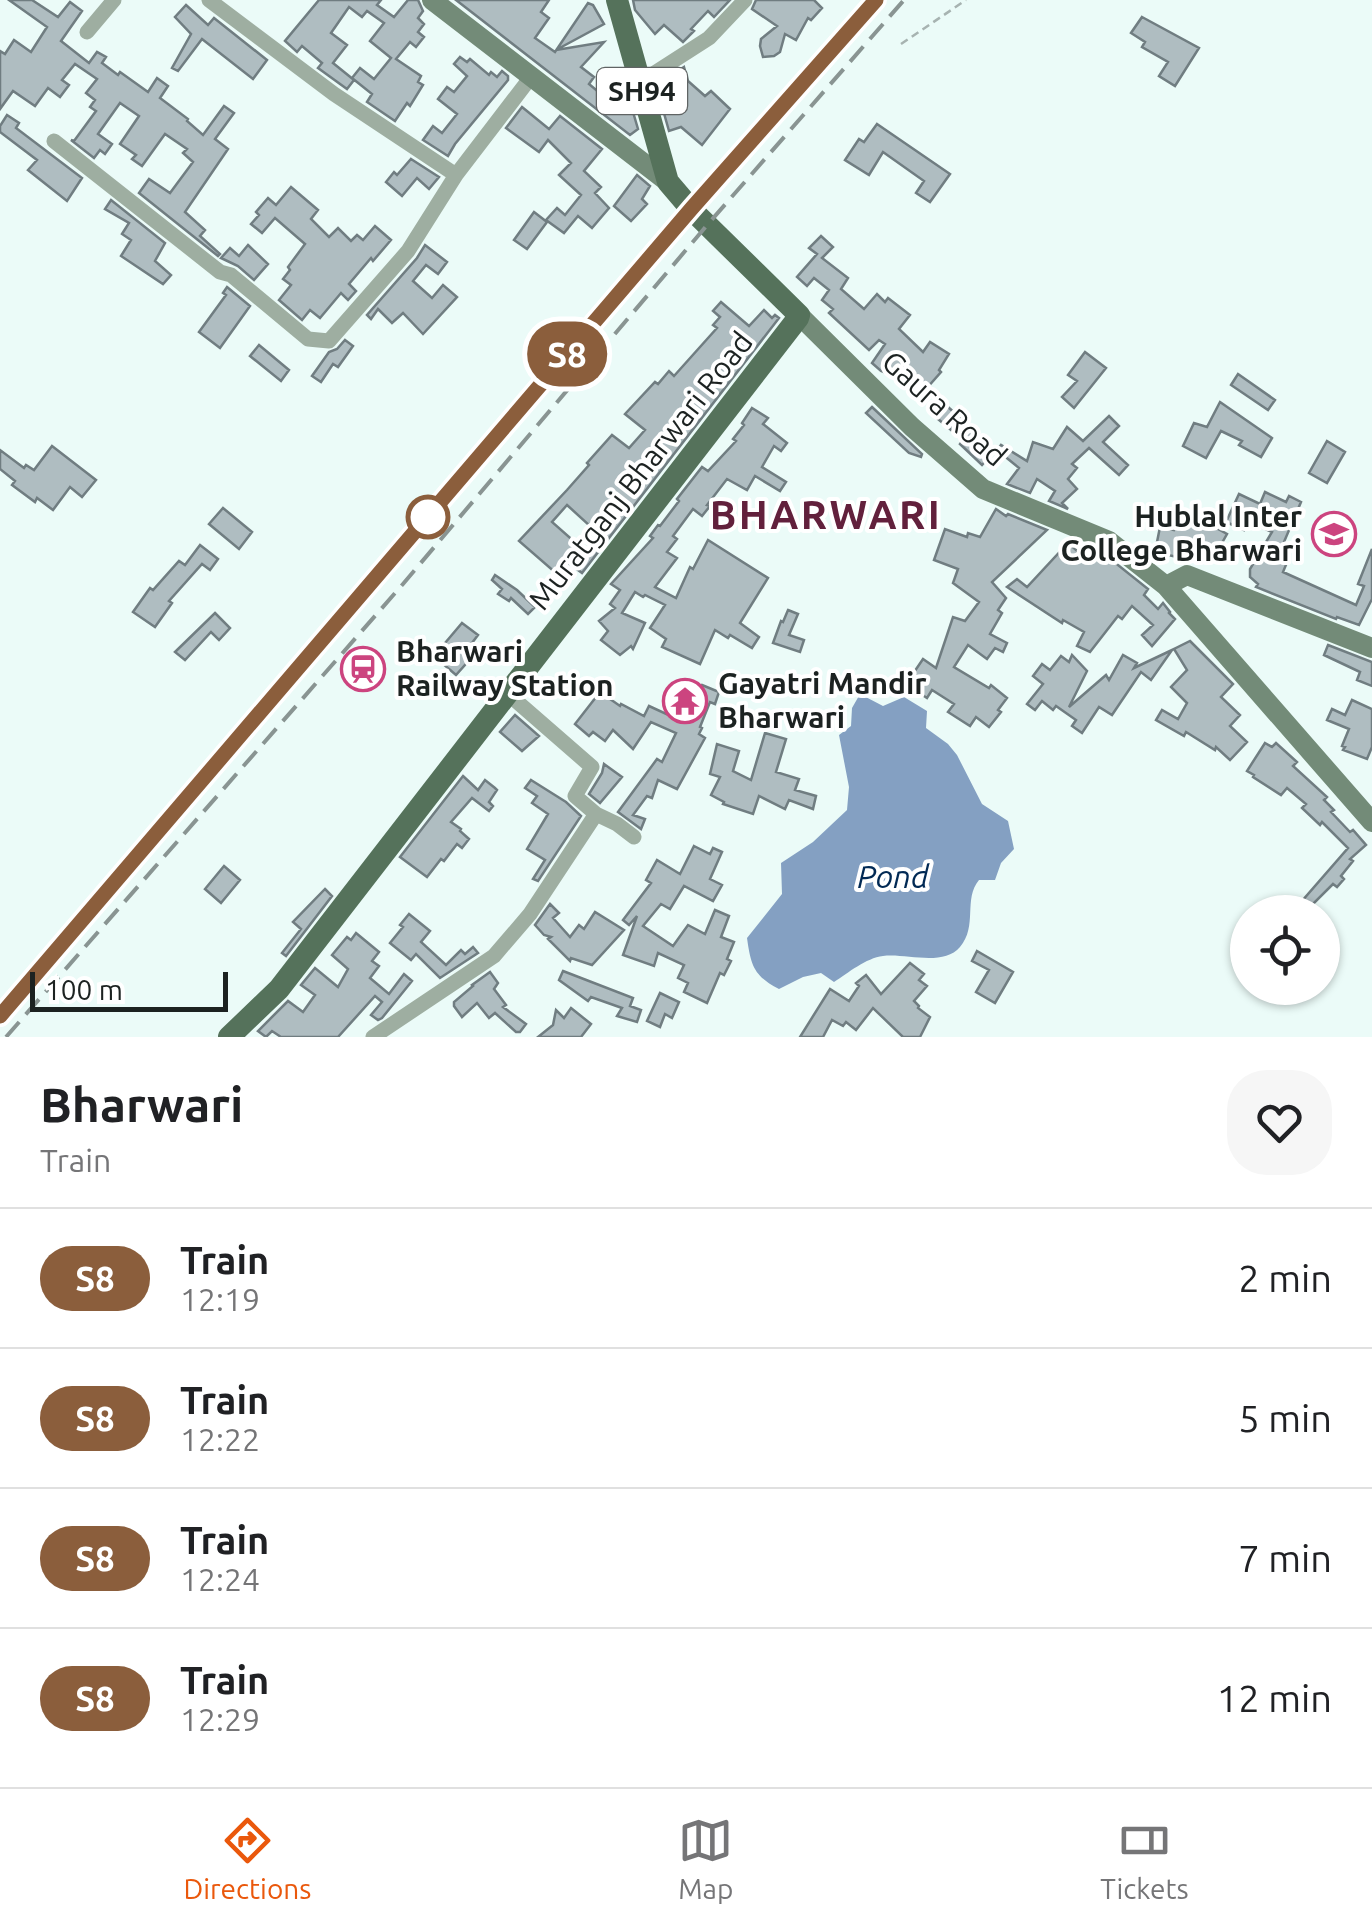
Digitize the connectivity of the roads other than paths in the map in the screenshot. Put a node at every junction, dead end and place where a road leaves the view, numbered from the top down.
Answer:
1 (114, 0) edge
2 (209, 0) edge
3 (432, 0) edge
4 (616, 0) edge
5 (745, 0) edge
6 (87, 32) dead end
7 (530, 76) junction
8 (640, 83) junction
9 (54, 140) dead end
10 (456, 175) junction
11 (668, 182) junction
12 (798, 315) junction
13 (1166, 586) junction
14 (1372, 648) edge
15 (507, 693) junction
16 (596, 814) junction
17 (1372, 822) edge
18 (634, 837) dead end
19 (228, 1037) edge
20 (373, 1037) edge

1 - 6 street
2 - 10 street
3 - 7 street
4 - 8 main road, SH94
5 - 8 street
7 - 10 street
7 - 11 street
8 - 11 main road, SH94
9 - 10 street
11 - 12 main road, SH94
12 - 13 street, Gaura Road
12 - 15 main road, Muratganj Bharwari Road
13 - 14 street
13 - 17 street, Gaura Road
15 - 16 street
15 - 19 main road, Muratganj Bharwari Road
16 - 18 street
16 - 20 street

